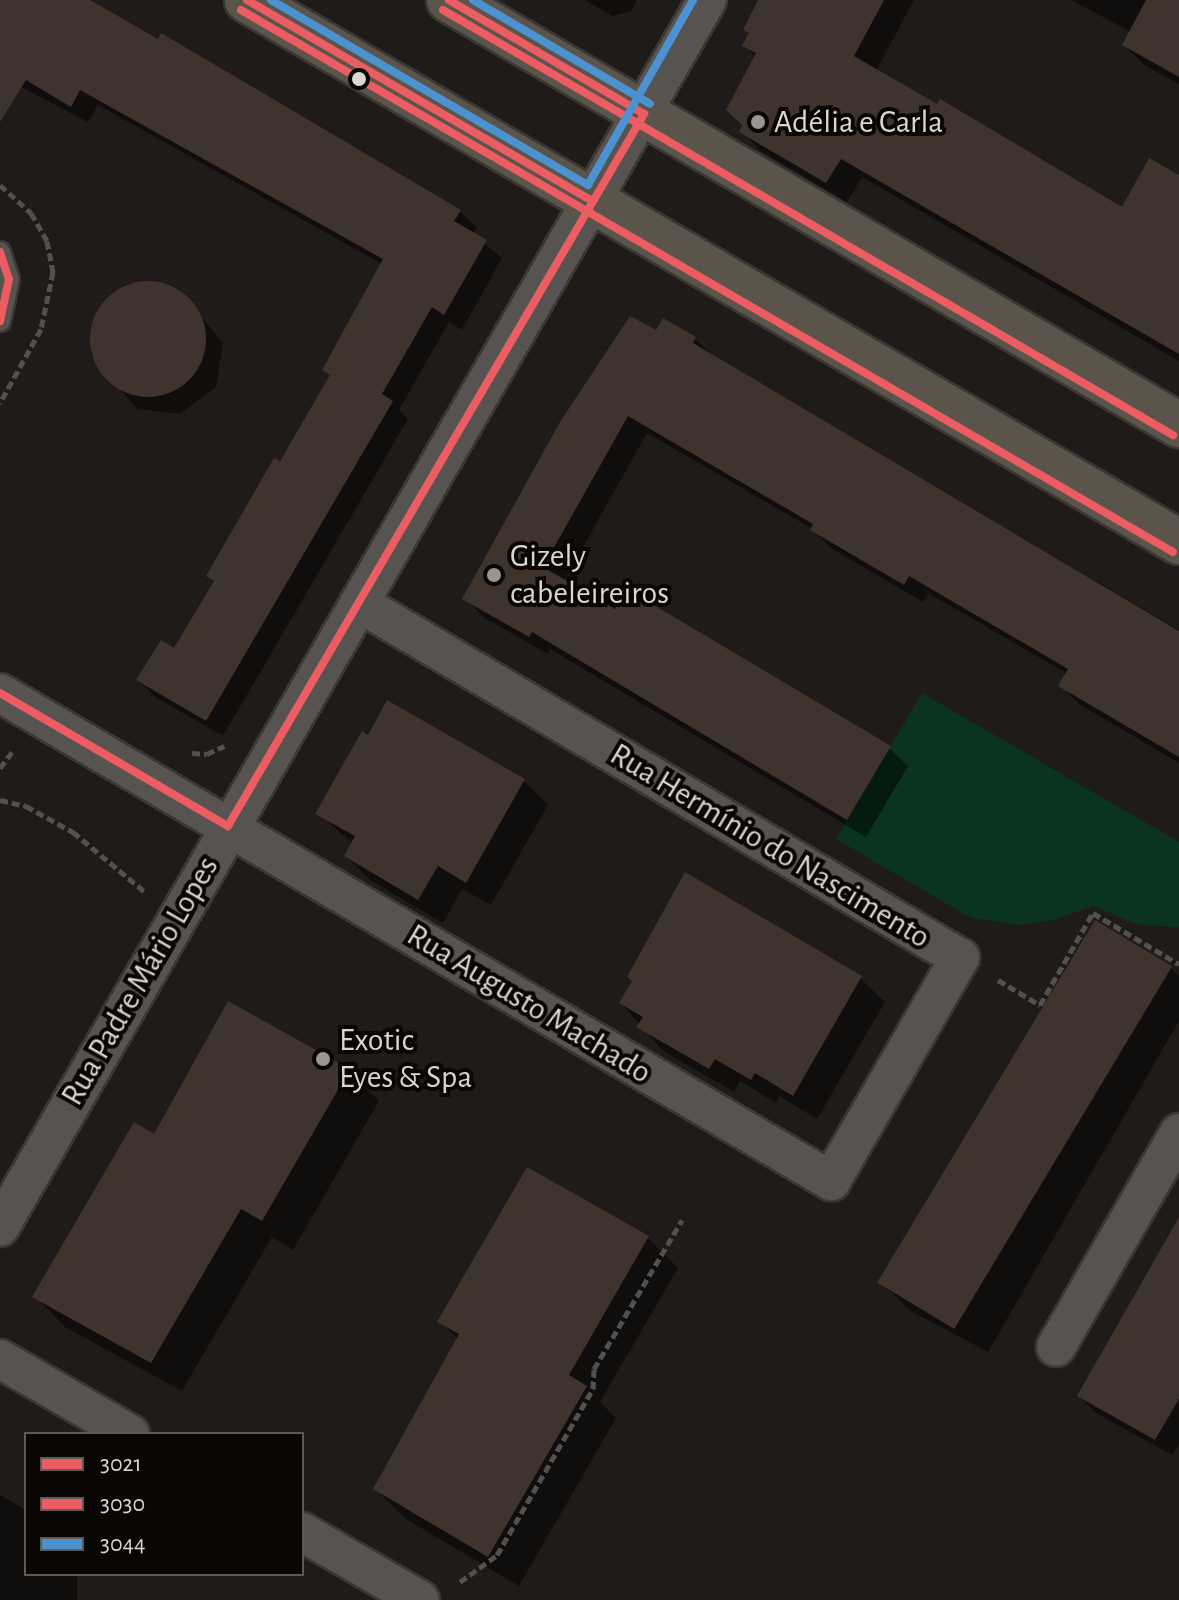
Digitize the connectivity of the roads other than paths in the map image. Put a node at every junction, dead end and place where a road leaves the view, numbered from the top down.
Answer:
1 (247, 0) edge
2 (449, 0) edge
3 (707, 0) edge
4 (644, 114) junction
5 (592, 201) junction
6 (0, 252) edge
7 (0, 321) edge
8 (1179, 425) edge
9 (1179, 542) edge
10 (359, 603) junction
11 (0, 693) edge
12 (228, 826) junction
13 (1179, 1133) edge
14 (831, 1181) joint
15 (0, 1227) edge
16 (1056, 1347) dead end
17 (0, 1359) edge
18 (127, 1432) edge
19 (304, 1533) edge
20 (420, 1600) edge

1 - 5 main road
2 - 4 main road
3 - 4 street, Rua Padre Mário Lopes
4 - 5 street, Rua Padre Mário Lopes
4 - 8 main road
5 - 9 main road
5 - 10 street, Rua Padre Mário Lopes
6 - 7 lane
10 - 12 street, Rua Padre Mário Lopes
10 - 14 street, Rua Hermínio do Nascimento
11 - 12 street, Rua Augusto Machado
12 - 14 street, Rua Augusto Machado
12 - 15 street, Rua Padre Mário Lopes
13 - 16 street
17 - 18 street
19 - 20 street

